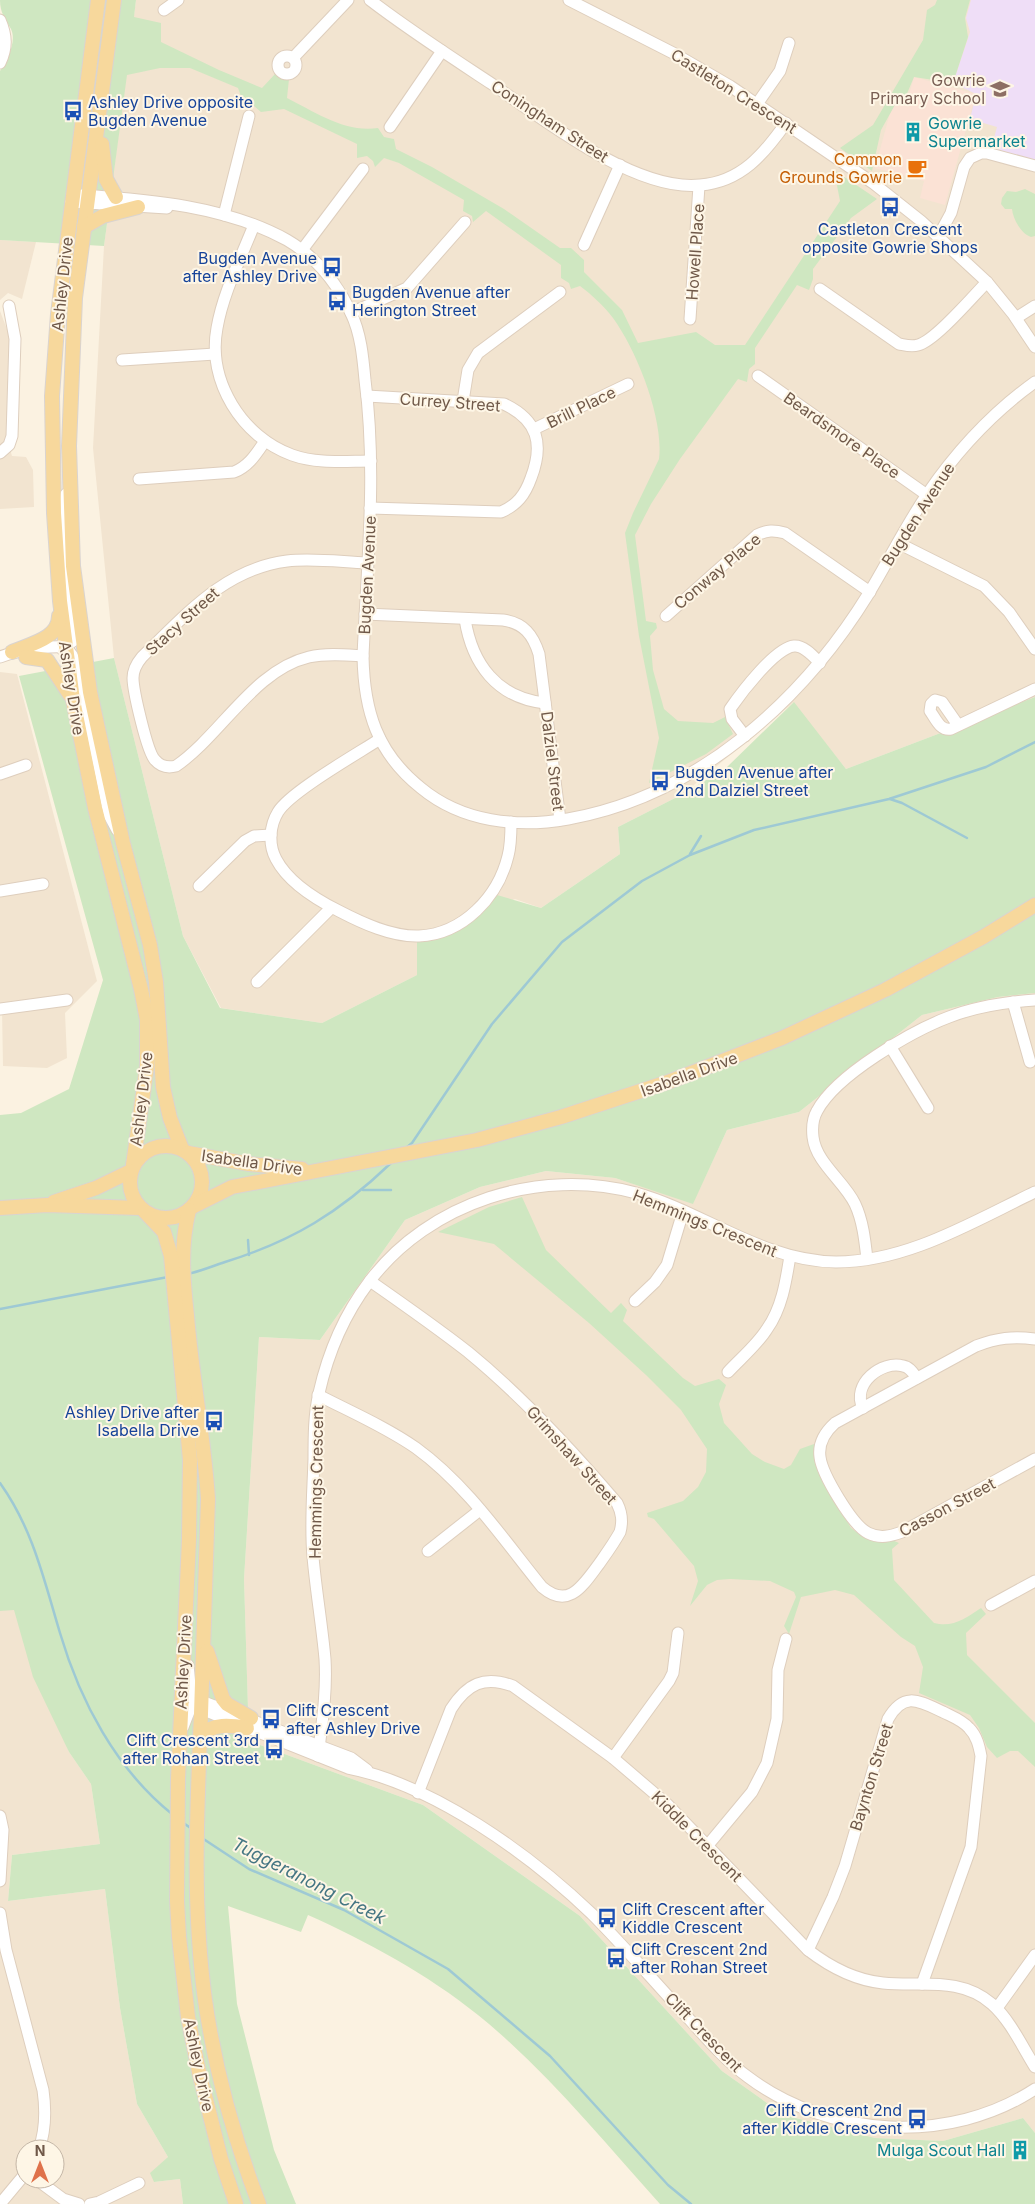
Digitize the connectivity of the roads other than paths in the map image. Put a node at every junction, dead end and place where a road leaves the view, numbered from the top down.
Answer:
1 (98, 0) edge
2 (114, 0) edge
3 (178, 0) edge
4 (348, 0) edge
5 (370, 0) edge
6 (569, 0) edge
7 (164, 10) dead end
8 (0, 20) edge
9 (790, 43) dead end
10 (442, 51) junction
11 (293, 58) dead end
12 (0, 63) edge
13 (103, 85) junction
14 (758, 104) junction
15 (249, 116) dead end
16 (786, 123) junction
17 (390, 127) dead end
18 (620, 165) junction
19 (1035, 166) edge
20 (363, 169) dead end
21 (700, 186) junction
22 (116, 197) junction
23 (72, 198) junction
24 (88, 200) junction
25 (138, 207) junction
26 (182, 207) junction
27 (224, 215) junction
28 (465, 222) dead end
29 (254, 224) junction
30 (84, 227) junction
31 (938, 237) junction
32 (584, 246) dead end
33 (302, 250) junction
34 (987, 282) junction
35 (820, 289) dead end
36 (560, 292) dead end
37 (9, 306) dead end
38 (1035, 306) edge
39 (351, 313) junction
40 (1016, 318) junction
41 (690, 319) dead end
42 (1035, 347) edge
43 (215, 354) junction
44 (122, 360) dead end
45 (758, 376) dead end
46 (1035, 382) edge
47 (628, 384) dead end
48 (367, 396) junction
49 (463, 401) junction
50 (534, 429) junction
51 (265, 441) junction
52 (0, 453) edge
53 (371, 461) junction
54 (68, 469) junction
55 (139, 478) dead end
56 (927, 495) junction
57 (370, 508) junction
58 (898, 543) junction
59 (367, 564) junction
60 (870, 592) junction
61 (60, 600) junction
62 (365, 614) junction
63 (666, 616) dead end
64 (465, 619) junction
65 (66, 648) junction
66 (1035, 649) edge
67 (4, 655) edge
68 (363, 656) junction
69 (26, 657) junction
70 (820, 663) junction
71 (1035, 689) edge
72 (73, 700) junction
73 (546, 703) junction
74 (958, 725) dead end
75 (745, 736) junction
76 (380, 739) junction
77 (26, 765) dead end
78 (0, 774) edge
79 (560, 820) junction
80 (511, 822) junction
81 (271, 836) junction
82 (123, 843) junction
83 (44, 884) dead end
84 (199, 886) dead end
85 (0, 891) edge
86 (1035, 906) edge
87 (331, 908) junction
88 (257, 982) dead end
89 (67, 1000) dead end
90 (1035, 1000) edge
91 (1013, 1002) junction
92 (0, 1009) edge
93 (890, 1046) junction
94 (1030, 1062) dead end
95 (928, 1108) dead end
96 (185, 1151) junction
97 (132, 1168) junction
98 (316, 1170) junction
99 (1035, 1192) edge
100 (47, 1204) junction
101 (0, 1208) edge
102 (191, 1208) junction
103 (143, 1210) junction
104 (683, 1212) junction
105 (176, 1256) junction
106 (790, 1256) junction
107 (867, 1260) junction
108 (370, 1281) junction
109 (635, 1301) dead end
110 (180, 1305) junction
111 (1035, 1339) edge
112 (728, 1372) dead end
113 (917, 1378) junction
114 (318, 1395) junction
115 (863, 1408) junction
116 (1035, 1460) edge
117 (480, 1510) junction
118 (428, 1551) dead end
119 (1035, 1581) edge
120 (991, 1605) dead end
121 (184, 1626) junction
122 (678, 1633) dead end
123 (786, 1639) dead end
124 (204, 1640) junction
125 (199, 1705) junction
126 (249, 1723) junction
127 (200, 1736) junction
128 (179, 1740) junction
129 (319, 1751) junction
130 (613, 1758) junction
131 (418, 1793) junction
132 (0, 1816) edge
133 (708, 1845) junction
134 (0, 1881) edge
135 (0, 1913) edge
136 (808, 1950) junction
137 (1035, 1955) edge
138 (922, 1984) junction
139 (997, 2008) junction
140 (1035, 2066) edge
141 (1035, 2089) edge
142 (42, 2139) edge
143 (139, 2183) dead end
144 (15, 2186) edge
145 (50, 2189) edge
146 (0, 2204) edge
147 (80, 2204) edge
148 (90, 2204) edge
149 (236, 2204) edge
150 (259, 2204) edge

1 - 23 main road, Ashley Drive
2 - 13 main road, Ashley Drive
3 - 7 street
4 - 11 street
5 - 10 street, Coningham Street
6 - 14 street, Castleton Crescent
8 - 12 street
9 - 14 street
10 - 17 street
10 - 18 street, Coningham Street
13 - 22 main road
13 - 24 main road, Ashley Drive
14 - 16 street, Castleton Crescent
15 - 27 street
16 - 21 street, Coningham Street
16 - 31 street, Castleton Crescent
18 - 21 street, Coningham Street
18 - 32 street
19 - 31 street
20 - 33 street
21 - 41 street, Howell Place
22 - 24 street, Bugden Avenue
22 - 26 street, Bugden Avenue
23 - 24 street, Bugden Avenue
23 - 61 main road, Ashley Drive
24 - 25 street
24 - 30 main road, Ashley Drive
25 - 26 street
25 - 30 main road
26 - 27 street, Bugden Avenue
27 - 29 street, Bugden Avenue
28 - 39 street
29 - 33 street, Bugden Avenue
29 - 43 street
30 - 54 main road, Ashley Drive
31 - 34 street, Castleton Crescent
33 - 39 street, Bugden Avenue
34 - 35 street
34 - 40 street, Castleton Crescent
36 - 49 street
37 - 52 street
38 - 40 street
39 - 48 street, Bugden Avenue
40 - 42 street, Castleton Crescent
43 - 44 street
43 - 51 street
45 - 56 street, Beardsmore Place
46 - 56 street, Bugden Avenue
47 - 50 street, Brill Place
48 - 49 street, Currey Street
48 - 53 street, Bugden Avenue
49 - 50 street, Currey Street
50 - 57 street
51 - 53 street
51 - 55 street
53 - 57 street, Bugden Avenue
54 - 65 street
54 - 82 main road, Ashley Drive
56 - 58 street, Bugden Avenue
57 - 59 street, Bugden Avenue
58 - 60 street, Bugden Avenue
58 - 66 street
59 - 62 street, Bugden Avenue
59 - 68 street, Stacy Street
60 - 63 street, Conway Place
60 - 70 street, Bugden Avenue
61 - 65 main road, Ashley Drive
61 - 67 main road
62 - 64 street, Dalziel Street
62 - 68 street, Bugden Avenue
64 - 73 street, Dalziel Street
64 - 73 street, Dalziel Street
65 - 67 street
65 - 69 street
65 - 72 main road, Ashley Drive
65 - 82 street
67 - 69 street
68 - 76 street, Bugden Avenue
69 - 72 main road
70 - 75 street, Bugden Avenue
70 - 75 street
71 - 74 street
72 - 97 main road, Ashley Drive
73 - 79 street, Dalziel Street
75 - 79 street, Bugden Avenue
76 - 80 street, Bugden Avenue
76 - 81 street
77 - 78 street
79 - 80 street, Bugden Avenue
80 - 87 street
81 - 84 street
81 - 87 street
82 - 96 main road, Ashley Drive
83 - 85 street
86 - 98 main road, Isabella Drive
87 - 88 street
89 - 92 street
90 - 91 street
91 - 93 street
91 - 94 street
93 - 95 street
93 - 107 street
96 - 97 main road
96 - 98 main road, Isabella Drive
96 - 102 main road
97 - 100 main road
97 - 103 main road
98 - 102 main road, Isabella Drive
99 - 107 street, Hemmings Crescent
100 - 101 main road
100 - 103 main road
102 - 103 main road
102 - 105 main road, Ashley Drive
103 - 105 main road, Ashley Drive
104 - 106 street, Hemmings Crescent
104 - 108 street, Hemmings Crescent
104 - 109 street
105 - 110 main road, Ashley Drive
106 - 107 street, Hemmings Crescent
106 - 112 street
108 - 114 street, Hemmings Crescent
108 - 117 street, Grimshaw Street
110 - 121 main road, Ashley Drive
110 - 124 main road, Ashley Drive
111 - 113 street, Casson Street
113 - 115 street, Casson Street
113 - 115 street
114 - 117 street, Grimshaw Street
114 - 129 street, Hemmings Crescent
115 - 116 street, Casson Street
117 - 118 street
119 - 120 street
121 - 125 street
121 - 128 main road, Ashley Drive
122 - 130 street
123 - 133 street
124 - 125 main road, Ashley Drive
124 - 126 main road
125 - 126 street, Clift Crescent
125 - 127 main road, Ashley Drive
125 - 128 street
126 - 127 main road
126 - 129 street, Clift Crescent
127 - 150 main road, Ashley Drive
128 - 149 main road, Ashley Drive
129 - 131 street, Clift Crescent
130 - 131 street, Kiddle Crescent
130 - 133 street, Kiddle Crescent
131 - 141 street, Clift Crescent
132 - 134 street
133 - 136 street, Kiddle Crescent
135 - 142 street
136 - 138 street, Kiddle Crescent
136 - 138 street, Baynton Street
137 - 139 street
138 - 139 street, Kiddle Crescent
139 - 140 street, Kiddle Crescent
143 - 148 street
144 - 146 street
145 - 147 street

